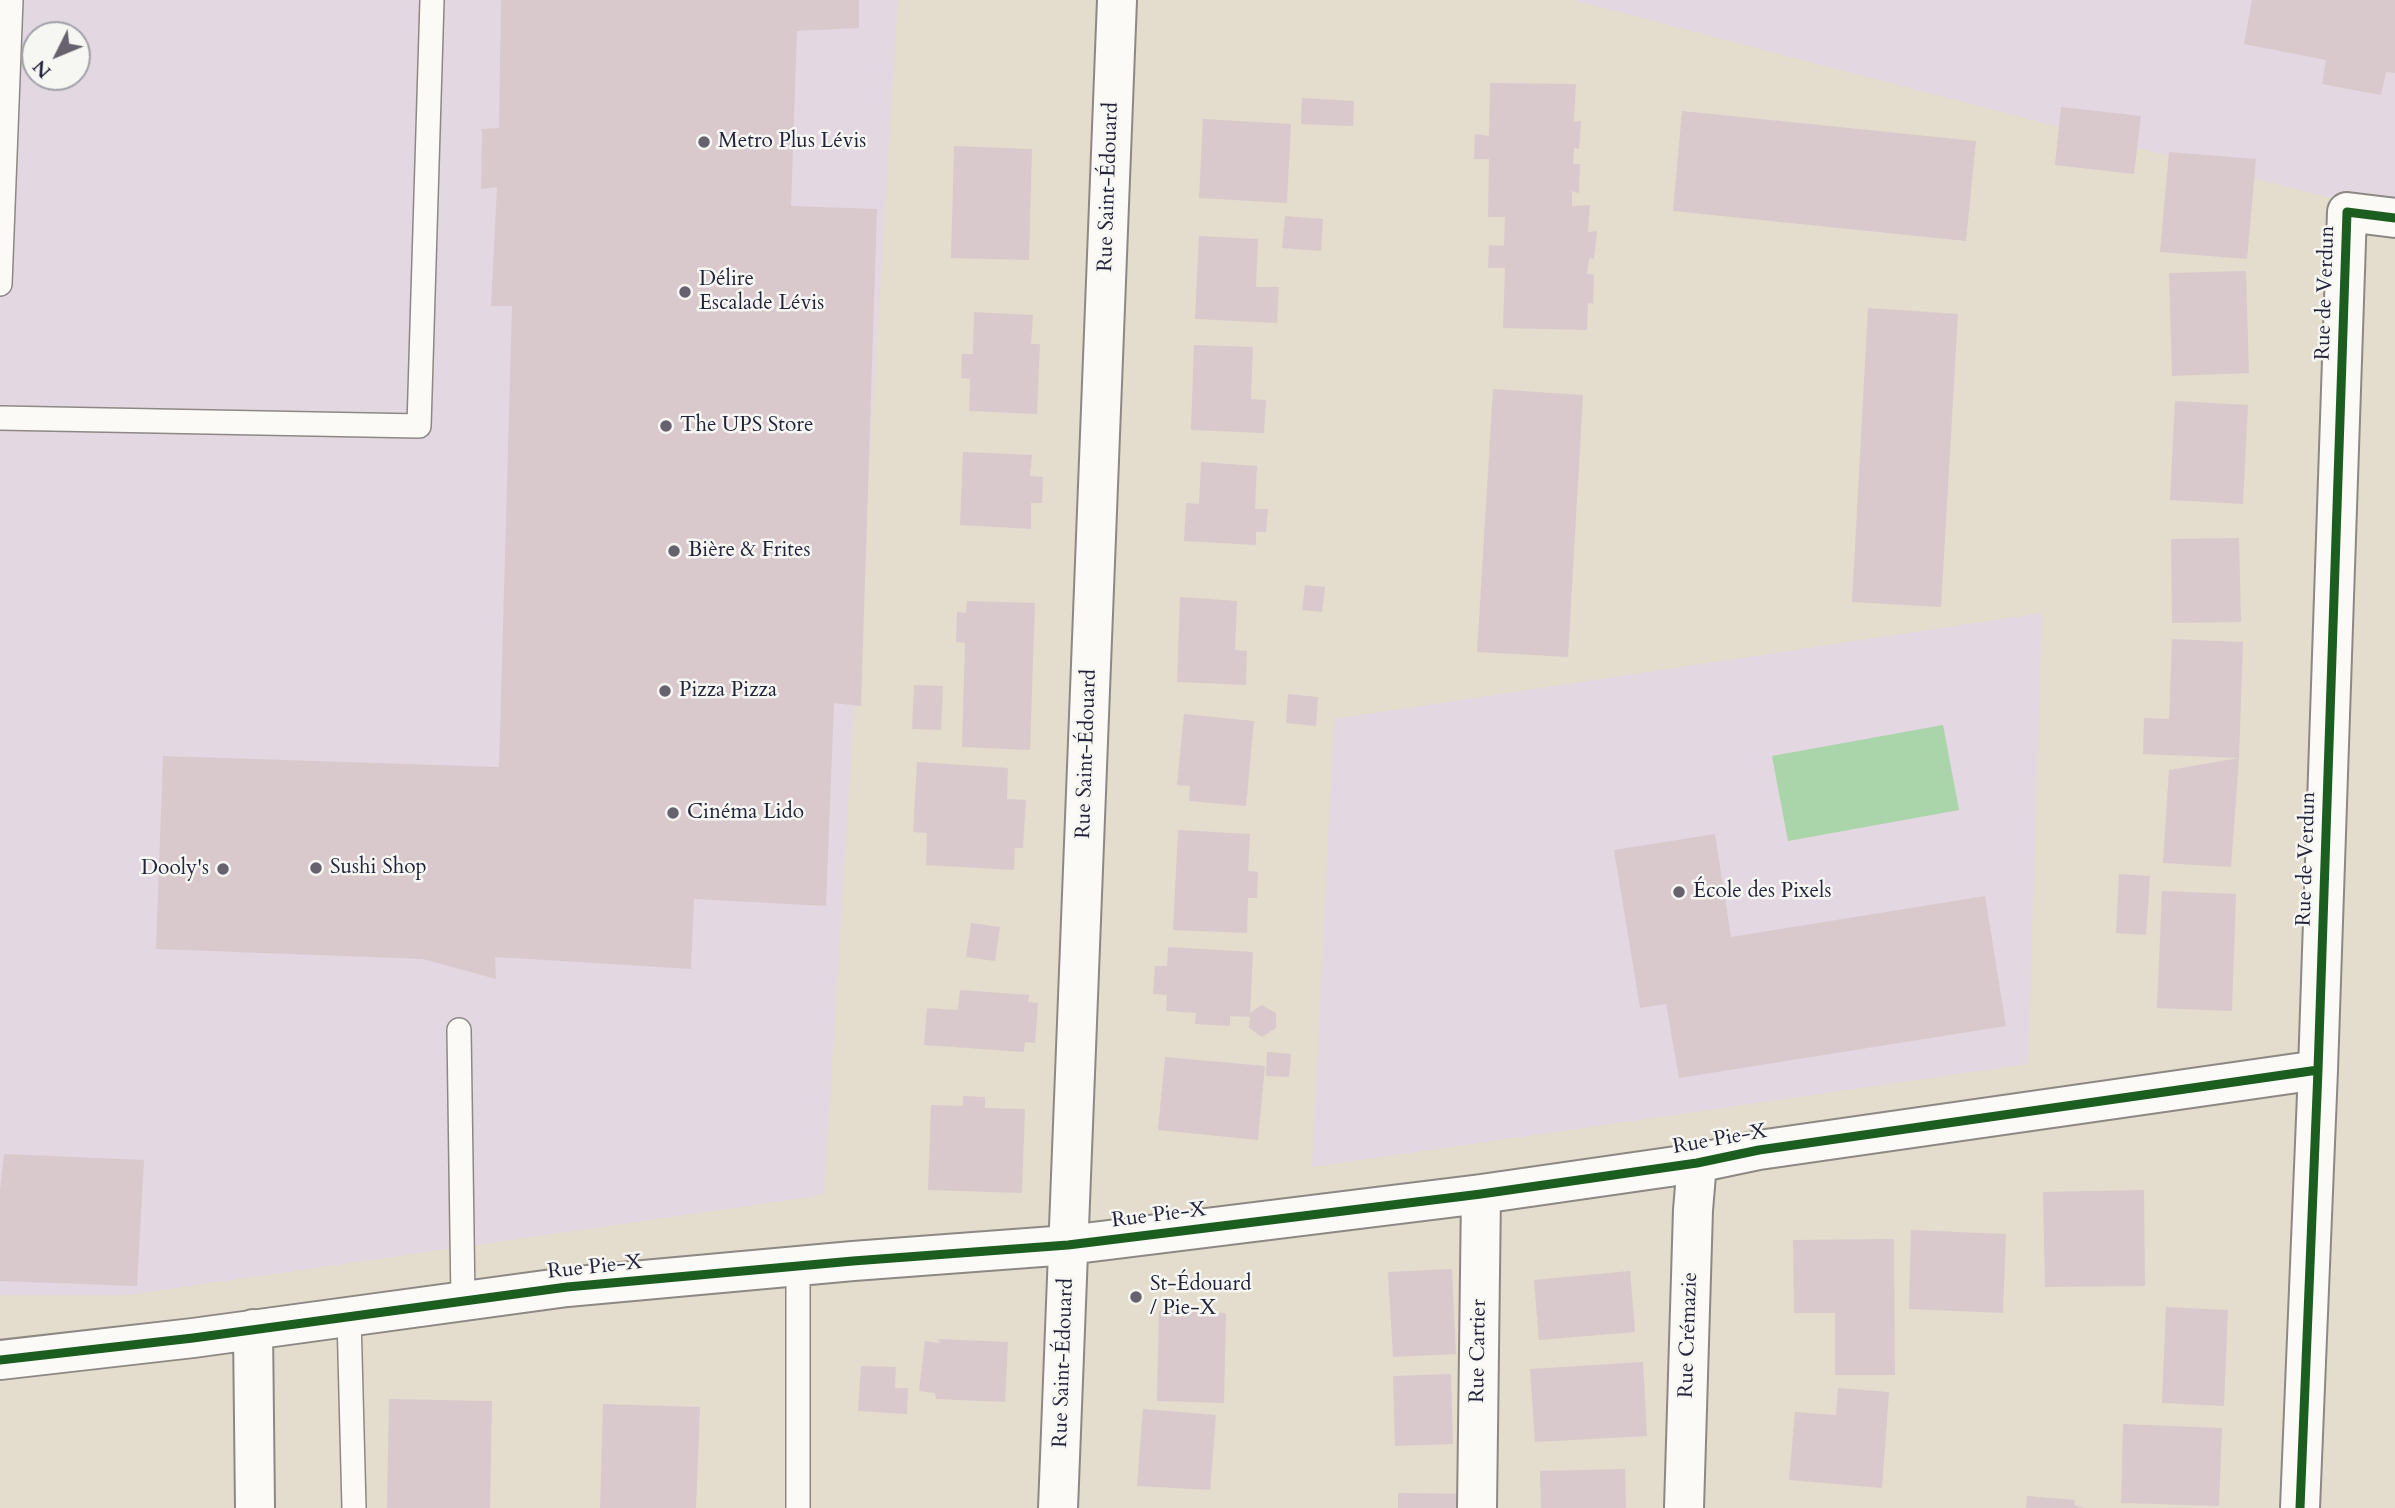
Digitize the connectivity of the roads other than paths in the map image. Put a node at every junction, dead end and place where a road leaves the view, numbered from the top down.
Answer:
1 (11, 0) edge
2 (432, 0) edge
3 (1117, 0) edge
4 (2395, 218) edge
5 (0, 284) edge
6 (0, 418) edge
7 (459, 1030) dead end
8 (2318, 1070) junction
9 (1697, 1163) junction
10 (1481, 1194) junction
11 (1068, 1245) junction
12 (798, 1266) junction
13 (463, 1301) junction
14 (349, 1317) junction
15 (253, 1329) junction
16 (0, 1360) edge
17 (255, 1508) edge
18 (354, 1508) edge
19 (798, 1508) edge
20 (1058, 1508) edge
21 (1477, 1508) edge
22 (1684, 1508) edge
23 (2300, 1508) edge

1 - 5 lane
2 - 6 lane
3 - 11 street, Rue Saint-Édouard
4 - 8 street, Rue de Verdun
7 - 13 lane
8 - 9 street, Rue Pie-X
8 - 23 street, Rue de Verdun
9 - 10 street, Rue Pie-X
9 - 22 street, Rue Crémazie
10 - 11 street, Rue Pie-X
10 - 21 street, Rue Cartier
11 - 12 street, Rue Pie-X
11 - 20 street, Rue Saint-Édouard
12 - 13 street, Rue Pie-X
12 - 19 lane
13 - 14 street, Rue Pie-X
14 - 15 street, Rue Pie-X
14 - 18 lane
15 - 16 street, Rue Pie-X
15 - 17 street

